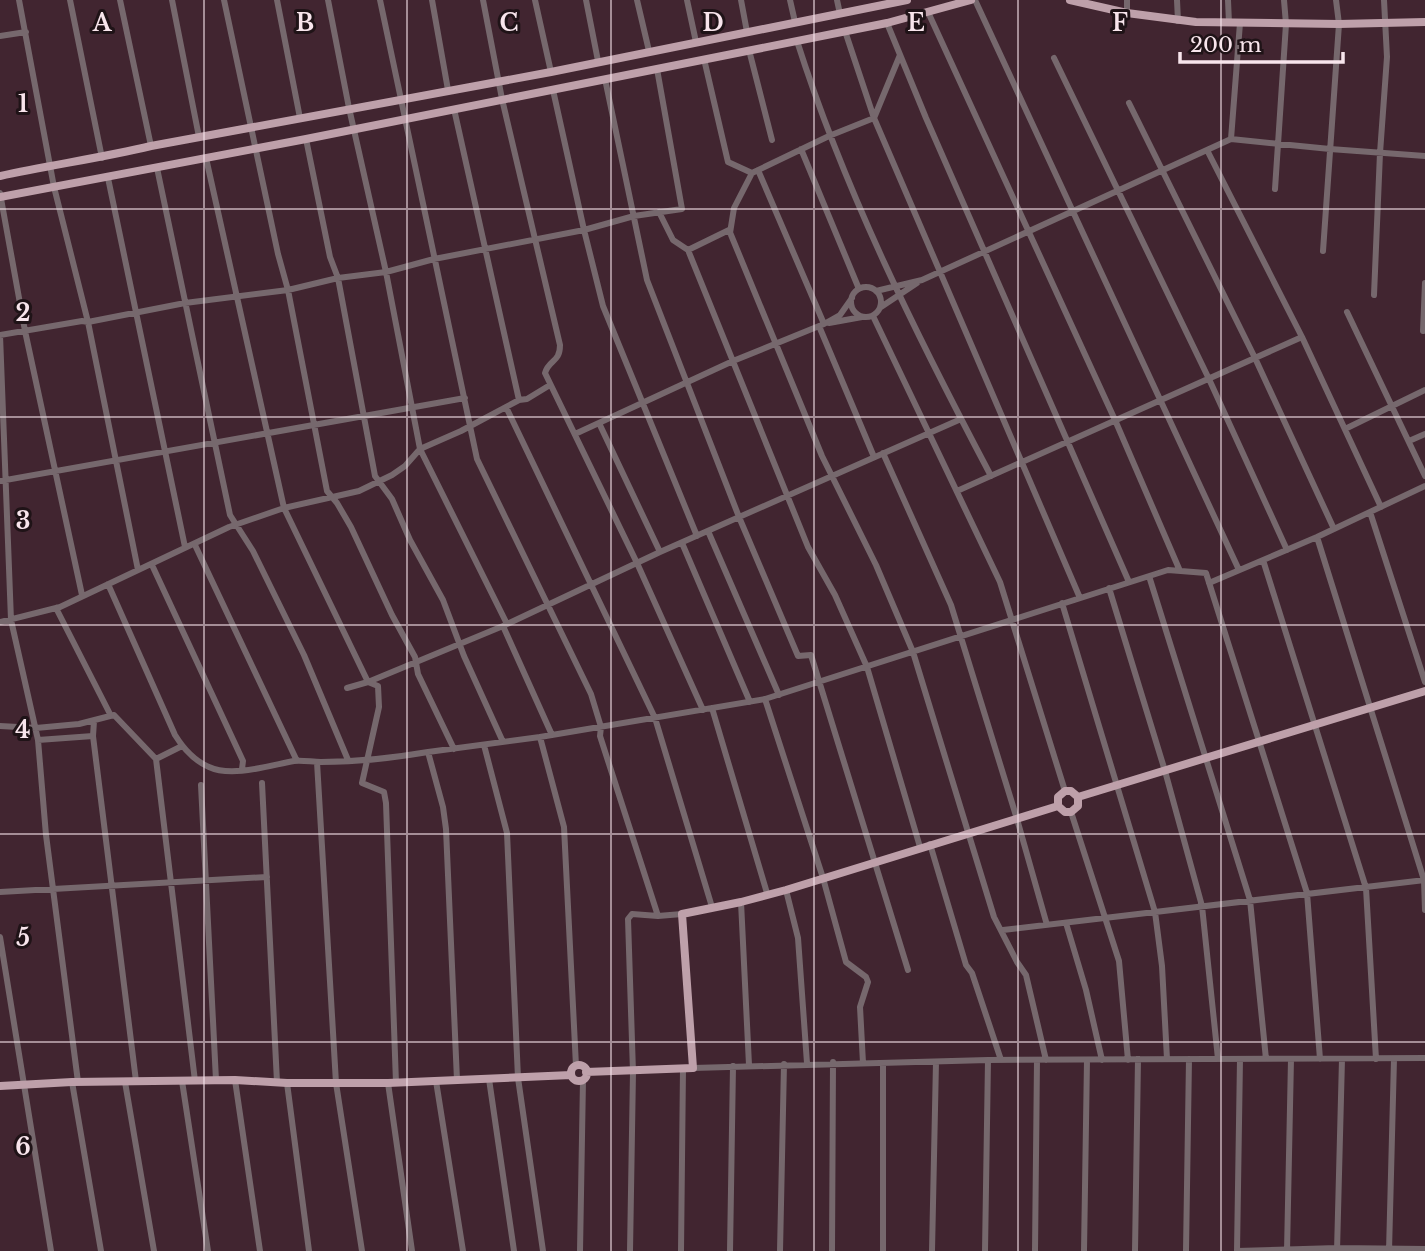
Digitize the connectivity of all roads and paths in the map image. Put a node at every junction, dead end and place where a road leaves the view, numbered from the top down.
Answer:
1 (19, 0) edge
2 (70, 0) edge
3 (120, 0) edge
4 (172, 0) edge
5 (224, 0) edge
6 (277, 0) edge
7 (328, 0) edge
8 (380, 0) edge
9 (432, 0) edge
10 (483, 0) edge
11 (535, 0) edge
12 (586, 0) edge
13 (637, 0) edge
14 (687, 0) edge
15 (741, 0) edge
16 (790, 0) edge
17 (837, 0) edge
18 (907, 0) edge
19 (973, 0) edge
20 (1070, 0) edge
21 (1127, 0) edge
22 (1177, 0) edge
23 (1228, 0) edge
24 (1284, 0) edge
25 (1336, 0) edge
26 (1384, 0) edge
27 (1080, 1) edge
28 (928, 12) junction
29 (1127, 13) junction
30 (840, 14) junction
31 (1178, 21) junction
32 (795, 22) junction
33 (1425, 22) edge
34 (887, 23) junction
35 (1228, 23) junction
36 (1240, 23) junction
37 (1386, 23) junction
38 (1286, 24) junction
39 (1339, 24) junction
40 (26, 32) junction
41 (747, 32) junction
42 (845, 32) junction
43 (0, 36) edge
44 (797, 41) junction
45 (696, 42) junction
46 (749, 50) junction
47 (649, 51) junction
48 (901, 55) junction
49 (1054, 58) dead end
50 (704, 59) junction
51 (598, 61) junction
52 (657, 69) junction
53 (551, 72) junction
54 (605, 79) junction
55 (498, 80) junction
56 (448, 90) junction
57 (552, 90) junction
58 (400, 99) junction
59 (502, 99) junction
60 (1129, 103) dead end
61 (349, 108) junction
62 (454, 109) junction
63 (300, 118) junction
64 (874, 118) junction
65 (404, 119) junction
66 (252, 127) junction
67 (354, 130) junction
68 (829, 136) junction
69 (200, 137) junction
70 (306, 139) junction
71 (1231, 139) junction
72 (772, 140) dead end
73 (1279, 142) junction
74 (151, 146) junction
75 (257, 149) junction
76 (801, 149) junction
77 (1330, 149) junction
78 (1207, 150) junction
79 (1380, 153) junction
80 (1425, 156) edge
81 (103, 158) junction
82 (206, 158) junction
83 (50, 165) junction
84 (156, 168) junction
85 (1163, 171) junction
86 (755, 172) junction
87 (0, 176) edge
88 (108, 177) junction
89 (54, 187) junction
90 (1275, 189) dead end
91 (1118, 191) junction
92 (0, 195) edge
93 (659, 212) junction
94 (1073, 212) junction
95 (634, 216) junction
96 (584, 230) junction
97 (1028, 232) junction
98 (730, 233) junction
99 (536, 238) junction
100 (485, 249) junction
101 (688, 250) junction
102 (984, 251) junction
103 (1324, 251) dead end
104 (434, 259) junction
105 (940, 271) junction
106 (386, 272) junction
107 (338, 278) junction
108 (922, 280) junction
109 (1425, 283) edge
110 (896, 287) junction
111 (859, 289) junction
112 (288, 290) junction
113 (876, 291) junction
114 (1374, 295) dead end
115 (899, 296) junction
116 (237, 297) junction
117 (852, 298) junction
118 (185, 303) junction
119 (881, 307) junction
120 (1347, 312) dead end
121 (135, 313) junction
122 (873, 316) junction
123 (862, 317) junction
124 (88, 322) junction
125 (822, 325) junction
126 (25, 331) junction
127 (1423, 331) dead end
128 (0, 335) edge
129 (1302, 337) junction
130 (777, 342) junction
131 (1255, 358) junction
132 (733, 360) junction
133 (1209, 379) junction
134 (687, 382) junction
135 (550, 384) junction
136 (1425, 390) edge
137 (464, 398) junction
138 (519, 400) junction
139 (1161, 400) junction
140 (644, 402) junction
141 (1392, 406) junction
142 (412, 407) junction
143 (506, 407) junction
144 (364, 415) junction
145 (961, 419) junction
146 (1115, 421) junction
147 (598, 423) junction
148 (313, 424) junction
149 (470, 427) junction
150 (1345, 429) junction
151 (267, 433) junction
152 (929, 433) junction
153 (575, 434) junction
154 (1425, 434) edge
155 (1409, 441) junction
156 (1068, 442) junction
157 (214, 443) junction
158 (420, 449) junction
159 (165, 452) junction
160 (883, 453) junction
161 (874, 457) junction
162 (116, 460) junction
163 (1022, 462) junction
164 (55, 471) junction
165 (833, 475) junction
166 (991, 476) junction
167 (1425, 476) edge
168 (3, 480) edge
169 (379, 481) junction
170 (1425, 486) edge
171 (957, 491) junction
172 (787, 495) junction
173 (332, 497) junction
174 (1381, 507) junction
175 (284, 508) junction
176 (1370, 512) junction
177 (739, 517) junction
178 (235, 526) junction
179 (1334, 529) junction
180 (708, 531) junction
181 (697, 536) junction
182 (1317, 537) junction
183 (682, 543) junction
184 (195, 545) junction
185 (185, 547) junction
186 (1287, 550) junction
187 (660, 552) junction
188 (1263, 560) junction
189 (637, 563) junction
190 (152, 565) junction
191 (138, 570) junction
192 (1239, 570) junction
193 (1180, 571) junction
194 (1149, 576) junction
195 (1129, 582) junction
196 (1209, 583) junction
197 (108, 584) junction
198 (592, 584) junction
199 (1109, 588) junction
200 (82, 595) junction
201 (1080, 598) junction
202 (1062, 603) junction
203 (549, 605) junction
204 (56, 608) junction
205 (1012, 619) junction
206 (11, 620) junction
207 (0, 622) edge
208 (505, 625) junction
209 (961, 636) junction
210 (461, 644) junction
211 (913, 652) junction
212 (416, 660) junction
213 (867, 667) junction
214 (368, 681) junction
215 (819, 682) junction
216 (1425, 682) edge
217 (347, 688) dead end
218 (1425, 691) edge
219 (779, 695) junction
220 (765, 699) junction
221 (750, 702) junction
222 (712, 708) junction
223 (1370, 708) junction
224 (704, 710) junction
225 (110, 714) junction
226 (655, 718) junction
227 (94, 721) junction
228 (0, 726) edge
229 (1314, 726) junction
230 (601, 727) junction
231 (36, 728) junction
232 (552, 735) junction
233 (93, 736) junction
234 (540, 737) junction
235 (38, 740) junction
236 (1260, 741) junction
237 (503, 742) junction
238 (484, 745) junction
239 (182, 746) junction
240 (454, 749) junction
241 (428, 752) junction
242 (156, 758) junction
243 (1207, 758) junction
244 (348, 760) junction
245 (369, 760) junction
246 (297, 761) junction
247 (317, 762) junction
248 (243, 769) junction
249 (1166, 771) junction
250 (262, 783) dead end
251 (201, 785) dead end
252 (1118, 786) junction
253 (1065, 791) junction
254 (1078, 797) junction
255 (1058, 806) junction
256 (1071, 812) junction
257 (1017, 819) junction
258 (968, 832) junction
259 (930, 845) junction
260 (920, 847) junction
261 (876, 861) junction
262 (1422, 865) edge
263 (267, 877) junction
264 (823, 878) junction
265 (1424, 880) edge
266 (206, 881) junction
267 (171, 883) junction
268 (111, 886) junction
269 (1366, 888) junction
270 (53, 889) junction
271 (786, 890) junction
272 (0, 892) edge
273 (767, 893) junction
274 (1307, 893) junction
275 (1250, 900) junction
276 (741, 902) junction
277 (1202, 905) junction
278 (712, 907) junction
279 (1425, 910) edge
280 (1155, 912) junction
281 (682, 914) junction
282 (658, 916) junction
283 (1105, 918) junction
284 (1066, 923) junction
285 (1047, 925) junction
286 (1003, 930) junction
287 (0, 937) edge
288 (908, 970) dead end
289 (1425, 1058) edge
290 (1138, 1059) junction
291 (1167, 1059) junction
292 (1189, 1059) junction
293 (1218, 1059) junction
294 (1240, 1059) junction
295 (1266, 1059) junction
296 (1291, 1059) junction
297 (1320, 1059) junction
298 (1342, 1059) junction
299 (1376, 1059) junction
300 (1394, 1059) junction
301 (988, 1060) junction
302 (1001, 1060) junction
303 (1037, 1060) junction
304 (1046, 1060) junction
305 (1087, 1060) junction
306 (1102, 1060) junction
307 (1128, 1060) junction
308 (833, 1062) junction
309 (936, 1062) junction
310 (807, 1063) junction
311 (863, 1063) junction
312 (784, 1064) junction
313 (883, 1064) junction
314 (749, 1065) junction
315 (576, 1066) junction
316 (733, 1066) junction
317 (683, 1068) junction
318 (693, 1068) junction
319 (634, 1072) junction
320 (571, 1075) junction
321 (585, 1076) junction
322 (518, 1078) junction
323 (489, 1079) junction
324 (215, 1080) junction
325 (235, 1080) junction
326 (457, 1080) junction
327 (182, 1081) junction
328 (195, 1081) junction
329 (436, 1081) junction
330 (75, 1082) junction
331 (125, 1082) junction
332 (136, 1082) junction
333 (277, 1082) junction
334 (287, 1083) junction
335 (336, 1083) junction
336 (392, 1083) junction
337 (24, 1085) junction
338 (0, 1086) edge
339 (1336, 1249) edge
340 (1425, 1249) edge
341 (1287, 1250) edge
342 (1389, 1250) edge
343 (51, 1251) edge
344 (101, 1251) edge
345 (154, 1251) edge
346 (208, 1251) edge
347 (260, 1251) edge
348 (309, 1251) edge
349 (362, 1251) edge
350 (412, 1251) edge
351 (463, 1251) edge
352 (514, 1251) edge
353 (543, 1251) edge
354 (580, 1251) edge
355 (631, 1251) edge
356 (681, 1251) edge
357 (730, 1251) edge
358 (780, 1251) edge
359 (832, 1251) edge
360 (883, 1251) edge
361 (932, 1251) edge
362 (985, 1251) edge
363 (1035, 1251) edge
364 (1084, 1251) edge
365 (1135, 1251) edge
366 (1186, 1251) edge
367 (1237, 1251) edge

1 - 40 street
2 - 81 street
3 - 74 street
4 - 69 street
5 - 66 street
6 - 63 street
7 - 61 street
8 - 58 street
9 - 56 street
10 - 55 street
11 - 53 street
12 - 51 street
13 - 47 street
14 - 45 street
15 - 41 street
16 - 32 street
17 - 30 street
18 - 30 main road
19 - 28 main road
19 - 94 street
20 - 27 main road
21 - 29 street
22 - 31 street
23 - 35 street
24 - 38 street
25 - 39 street
26 - 37 street
27 - 29 main road
28 - 34 main road
28 - 97 street
29 - 31 main road
30 - 32 main road
31 - 35 main road
32 - 41 main road
33 - 37 main road
34 - 42 main road
34 - 48 street
35 - 36 main road
36 - 38 main road
36 - 71 street
37 - 39 main road
37 - 79 street
38 - 39 main road
38 - 73 street
39 - 77 street
40 - 43 street
40 - 83 street
41 - 45 main road
42 - 44 main road
42 - 64 street
44 - 46 main road
44 - 68 street
45 - 47 main road
46 - 50 main road
46 - 72 street
47 - 51 main road
48 - 64 street
48 - 102 street
49 - 91 street
50 - 52 main road
50 - 86 street
51 - 53 main road
52 - 54 main road
52 - 93 street
53 - 55 main road
54 - 57 main road
54 - 95 street
55 - 56 main road
55 - 59 street
56 - 58 main road
57 - 59 main road
57 - 96 street
58 - 61 main road
58 - 65 street
59 - 62 main road
59 - 99 street
60 - 85 street
61 - 63 main road
61 - 67 street
62 - 65 main road
62 - 100 street
63 - 66 main road
64 - 68 street
64 - 105 street
65 - 67 main road
65 - 104 street
66 - 69 main road
66 - 75 street
67 - 70 main road
67 - 106 street
68 - 76 street
68 - 110 street
69 - 74 main road
70 - 75 main road
70 - 107 street
71 - 73 street
71 - 78 street
73 - 77 street
73 - 90 street
74 - 81 main road
75 - 82 main road
75 - 112 street
76 - 86 street
76 - 111 street
77 - 79 street
77 - 103 street
78 - 85 street
78 - 129 street
79 - 80 street
79 - 114 street
81 - 83 main road
82 - 84 main road
82 - 116 street
83 - 87 main road
83 - 89 street
84 - 88 main road
84 - 118 street
85 - 91 street
85 - 131 street
86 - 98 street
86 - 125 street
88 - 89 main road
88 - 121 street
89 - 92 main road
89 - 124 street
91 - 94 street
91 - 133 street
92 - 126 street
93 - 95 street
93 - 101 street
94 - 97 street
94 - 139 street
95 - 96 street
95 - 134 street
96 - 99 street
96 - 140 street
97 - 102 street
97 - 146 street
98 - 101 street
98 - 130 street
99 - 100 street
99 - 135 street
100 - 104 street
100 - 138 street
101 - 132 street
102 - 105 street
102 - 156 street
104 - 106 street
104 - 137 street
105 - 108 street
105 - 163 street
106 - 107 street
106 - 142 street
107 - 112 street
107 - 144 street
108 - 110 street
108 - 115 street
109 - 127 street
110 - 113 street
110 - 115 street
111 - 113 street
111 - 117 street
112 - 116 street
112 - 148 street
113 - 119 street
115 - 119 street
115 - 145 street
116 - 118 street
116 - 151 street
117 - 123 street
117 - 125 street
118 - 121 street
118 - 157 street
119 - 122 street
120 - 141 street
121 - 124 street
121 - 159 street
122 - 123 street
122 - 152 street
123 - 125 street
124 - 126 street
124 - 162 street
125 - 130 street
125 - 161 street
126 - 128 street
126 - 164 street
128 - 168 street
129 - 131 street
129 - 150 street
130 - 132 street
130 - 165 street
131 - 133 street
131 - 179 street
132 - 134 street
132 - 172 street
133 - 139 street
133 - 186 street
134 - 140 street
134 - 177 street
135 - 138 street
135 - 153 street
136 - 141 street
137 - 142 street
137 - 149 street
138 - 143 street
139 - 146 street
139 - 192 street
140 - 147 street
140 - 181 street
141 - 150 street
141 - 155 street
142 - 144 street
142 - 158 street
143 - 149 street
143 - 198 street
144 - 148 street
144 - 169 street
145 - 152 street
145 - 166 street
146 - 156 street
146 - 193 street
147 - 153 street
147 - 187 street
148 - 151 street
148 - 173 street
149 - 158 street
149 - 203 street
150 - 174 street
151 - 157 street
151 - 175 street
152 - 160 street
152 - 171 street
153 - 189 street
154 - 155 street
155 - 167 street
156 - 163 street
156 - 195 street
157 - 159 street
157 - 178 street
158 - 169 street
158 - 208 street
159 - 162 street
159 - 185 street
160 - 161 street
160 - 209 street
161 - 165 street
162 - 164 street
162 - 191 street
163 - 166 street
163 - 201 street
164 - 168 street
164 - 200 street
165 - 172 street
165 - 211 street
166 - 171 street
168 - 206 street
169 - 173 street
169 - 210 street
170 - 174 street
171 - 205 street
172 - 177 street
172 - 213 street
173 - 175 street
173 - 212 street
174 - 176 street
175 - 178 street
175 - 214 street
176 - 179 street
176 - 216 street
177 - 180 street
177 - 215 street
178 - 184 street
178 - 244 street
179 - 182 street
180 - 181 street
180 - 219 street
181 - 183 street
182 - 186 street
182 - 223 street
183 - 187 street
183 - 221 street
184 - 185 street
184 - 246 street
185 - 190 street
186 - 188 street
187 - 189 street
188 - 192 street
188 - 229 street
189 - 198 street
189 - 224 street
190 - 191 street
190 - 248 street
191 - 197 street
192 - 196 street
193 - 194 street
193 - 196 street
194 - 195 street
194 - 243 street
195 - 199 street
196 - 236 street
197 - 200 street
197 - 239 street
198 - 203 street
198 - 226 street
199 - 201 street
199 - 249 street
200 - 204 street
201 - 202 street
202 - 205 street
202 - 252 street
203 - 208 street
203 - 230 street
204 - 206 street
204 - 225 street
205 - 209 street
205 - 253 street
206 - 207 street
206 - 231 street
208 - 210 street
208 - 232 street
209 - 211 street
209 - 257 street
210 - 212 street
210 - 237 street
211 - 213 street
211 - 258 street
212 - 214 street
212 - 240 street
213 - 215 street
213 - 260 street
214 - 217 street
214 - 245 street
215 - 219 street
215 - 261 street
218 - 223 main road
219 - 220 street
220 - 221 street
220 - 264 street
221 - 222 street
222 - 224 street
222 - 273 street
223 - 229 main road
223 - 262 street
224 - 226 street
225 - 227 street
225 - 242 street
226 - 230 street
226 - 278 street
227 - 231 street
227 - 233 street
228 - 231 street
229 - 236 main road
229 - 269 street
230 - 232 street
230 - 282 street
231 - 235 street
232 - 234 street
233 - 235 street
233 - 268 street
234 - 237 street
234 - 315 street
235 - 270 street
236 - 243 main road
236 - 274 street
237 - 238 street
238 - 240 street
238 - 322 street
239 - 242 street
239 - 248 street
240 - 241 street
241 - 245 street
241 - 326 street
242 - 267 street
243 - 249 main road
243 - 275 street
244 - 245 street
244 - 247 street
245 - 336 street
246 - 247 street
246 - 248 street
247 - 335 street
249 - 252 main road
249 - 277 street
250 - 263 street
251 - 266 street
252 - 254 main road
252 - 280 street
253 - 254 main road
253 - 255 main road
254 - 256 main road
255 - 256 main road
255 - 257 main road
256 - 283 street
257 - 258 main road
257 - 285 street
258 - 259 main road
258 - 286 street
259 - 260 main road
259 - 302 street
260 - 261 main road
261 - 264 main road
261 - 288 street
262 - 265 street
263 - 266 street
263 - 333 street
264 - 271 main road
264 - 311 street
265 - 269 street
265 - 279 street
266 - 267 street
266 - 324 street
267 - 268 street
267 - 328 street
268 - 270 street
268 - 332 street
269 - 274 street
269 - 299 street
270 - 272 street
270 - 330 street
271 - 273 main road
271 - 310 street
273 - 276 main road
274 - 275 street
274 - 297 street
275 - 277 street
275 - 295 street
276 - 278 main road
276 - 314 street
277 - 280 street
277 - 293 street
278 - 281 main road
280 - 283 street
280 - 291 street
281 - 282 street
281 - 318 main road
282 - 319 street
283 - 284 street
283 - 307 street
284 - 285 street
284 - 306 street
285 - 286 street
286 - 304 street
287 - 337 street
289 - 300 street
290 - 291 street
290 - 307 street
290 - 365 street
291 - 292 street
292 - 293 street
292 - 366 street
293 - 294 street
294 - 295 street
294 - 367 street
295 - 296 street
296 - 297 street
296 - 341 street
297 - 298 street
298 - 299 street
298 - 339 street
299 - 300 street
300 - 342 street
301 - 302 street
301 - 309 street
301 - 362 street
302 - 303 street
303 - 304 street
303 - 363 street
304 - 305 street
305 - 306 street
305 - 364 street
306 - 307 street
308 - 310 street
308 - 311 street
308 - 359 street
309 - 313 street
309 - 361 street
310 - 312 street
311 - 313 street
312 - 314 street
312 - 358 street
313 - 360 street
314 - 316 street
315 - 320 main road
315 - 321 main road
316 - 318 street
316 - 357 street
317 - 318 main road
317 - 319 main road
317 - 356 street
319 - 321 main road
319 - 355 street
320 - 321 main road
320 - 322 main road
321 - 354 street
322 - 323 main road
322 - 353 street
323 - 326 main road
323 - 352 street
324 - 325 main road
324 - 328 main road
325 - 333 main road
325 - 347 street
326 - 329 main road
327 - 328 main road
327 - 332 main road
327 - 346 street
329 - 336 main road
329 - 351 street
330 - 331 main road
330 - 337 main road
330 - 344 street
331 - 332 main road
331 - 345 street
333 - 334 main road
334 - 335 main road
334 - 348 street
335 - 336 main road
335 - 349 street
336 - 350 street
337 - 338 main road
337 - 343 street
339 - 341 street
339 - 342 street
340 - 342 street
341 - 367 street

